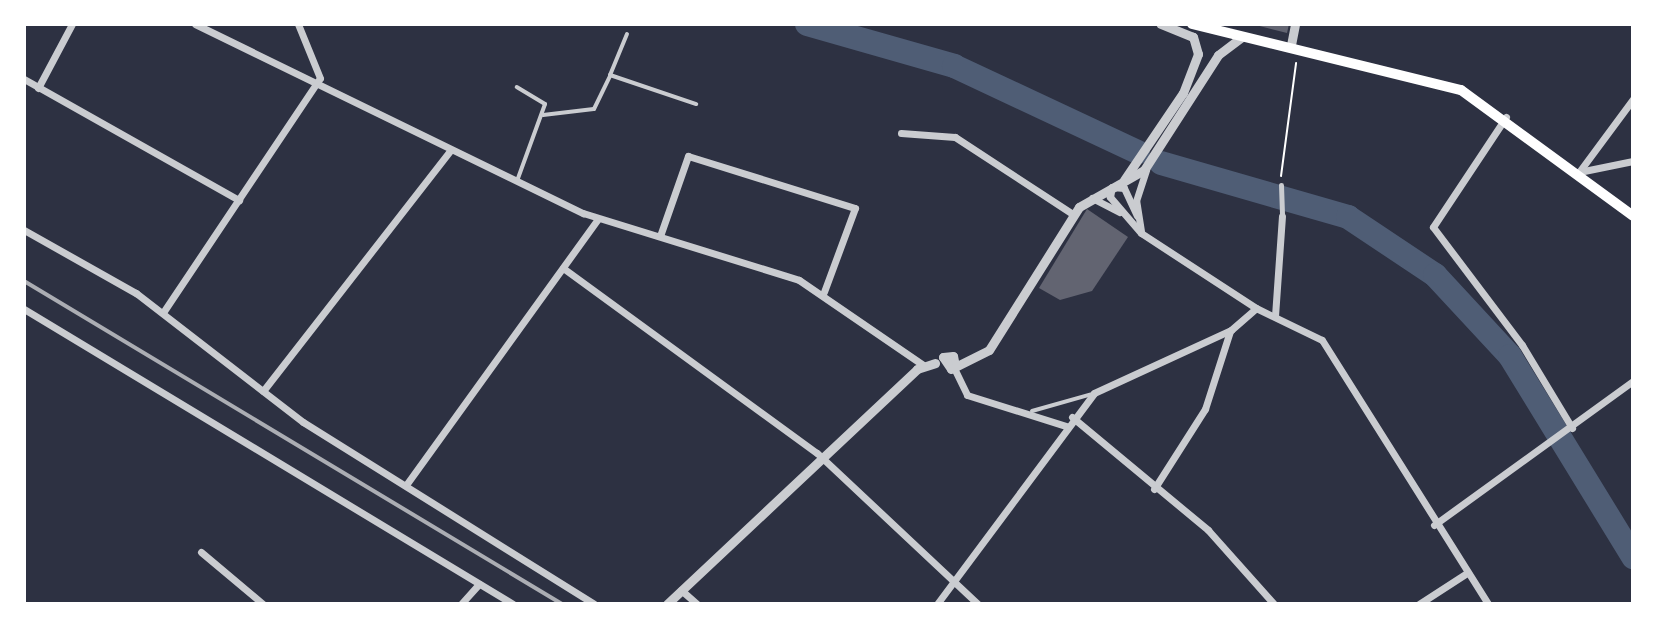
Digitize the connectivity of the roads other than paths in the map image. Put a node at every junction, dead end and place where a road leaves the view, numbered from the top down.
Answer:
1 (72, 24) edge
2 (195, 24) edge
3 (298, 24) edge
4 (1160, 24) edge
5 (1192, 24) edge
6 (1295, 24) edge
7 (1214, 29) junction
8 (627, 34) dead end
9 (1253, 37) junction
10 (1295, 46) junction
11 (1199, 49) junction
12 (1218, 55) junction
13 (610, 75) junction
14 (24, 79) edge
15 (317, 84) junction
16 (517, 87) dead end
17 (38, 88) junction
18 (1633, 99) edge
19 (696, 104) dead end
20 (542, 117) junction
21 (1506, 117) junction
22 (901, 133) dead end
23 (450, 151) junction
24 (1149, 157) junction
25 (1633, 161) edge
26 (1579, 172) junction
27 (516, 183) junction
28 (1281, 185) road end
29 (1114, 186) junction
30 (239, 200) junction
31 (1084, 201) junction
32 (1074, 215) junction
33 (1282, 216) joint
34 (1633, 216) edge
35 (598, 219) junction
36 (1134, 219) junction
37 (24, 230) edge
38 (660, 236) junction
39 (563, 268) junction
40 (824, 292) junction
41 (1256, 308) junction
42 (24, 309) edge
43 (164, 311) junction
44 (1275, 316) junction
45 (1231, 330) junction
46 (946, 362) junction
47 (918, 364) junction
48 (1633, 381) edge
49 (263, 391) junction
50 (1094, 393) junction
51 (1032, 411) junction
52 (1072, 417) junction
53 (1066, 426) junction
54 (1569, 430) junction
55 (821, 458) junction
56 (406, 485) junction
57 (1154, 489) junction
58 (1434, 525) junction
59 (201, 552) dead end
60 (1467, 573) junction
61 (479, 584) junction
62 (956, 585) junction
63 (681, 590) junction
64 (590, 602) edge
65 (263, 604) edge
66 (461, 604) edge
67 (513, 604) edge
68 (667, 604) edge
69 (697, 604) edge
70 (937, 604) edge
71 (978, 604) edge
72 (1274, 604) edge
73 (1419, 604) edge
74 (1488, 604) edge

1 - 17 street
2 - 15 street
3 - 15 street
4 - 11 street
5 - 7 main road
6 - 10 street
7 - 9 main road
7 - 11 street
7 - 12 street
8 - 13 lane
9 - 10 main road
9 - 12 street
10 - 21 main road
11 - 24 street
12 - 24 street
13 - 19 lane
13 - 20 lane
14 - 17 street
15 - 23 street
15 - 30 street
16 - 20 lane
17 - 30 street
18 - 26 street
20 - 27 lane
21 - 26 main road
21 - 54 street
22 - 32 street
23 - 27 street
23 - 49 street
24 - 29 street
24 - 36 street
25 - 26 street
26 - 34 main road
27 - 35 street
28 - 33 street
29 - 31 street
29 - 36 street
29 - 36 street
30 - 43 street
31 - 32 street
31 - 36 street
32 - 46 street
33 - 44 street
35 - 38 street
35 - 39 street
36 - 41 street
37 - 43 street
38 - 40 street
38 - 40 street
39 - 55 street
39 - 56 street
40 - 47 street
41 - 44 street
41 - 45 street
42 - 61 street
43 - 49 street
44 - 58 street
45 - 50 street
45 - 57 street
46 - 47 street
46 - 51 street
47 - 55 street
48 - 54 street
49 - 56 street
50 - 51 lane
50 - 52 street
51 - 53 street
52 - 53 street
52 - 57 street
53 - 62 street
54 - 58 street
55 - 62 street
55 - 63 street
56 - 64 street
57 - 72 street
58 - 60 street
59 - 65 street
60 - 73 street
60 - 74 street
61 - 66 street
61 - 67 street
62 - 70 street
62 - 71 street
63 - 68 street
63 - 69 street

